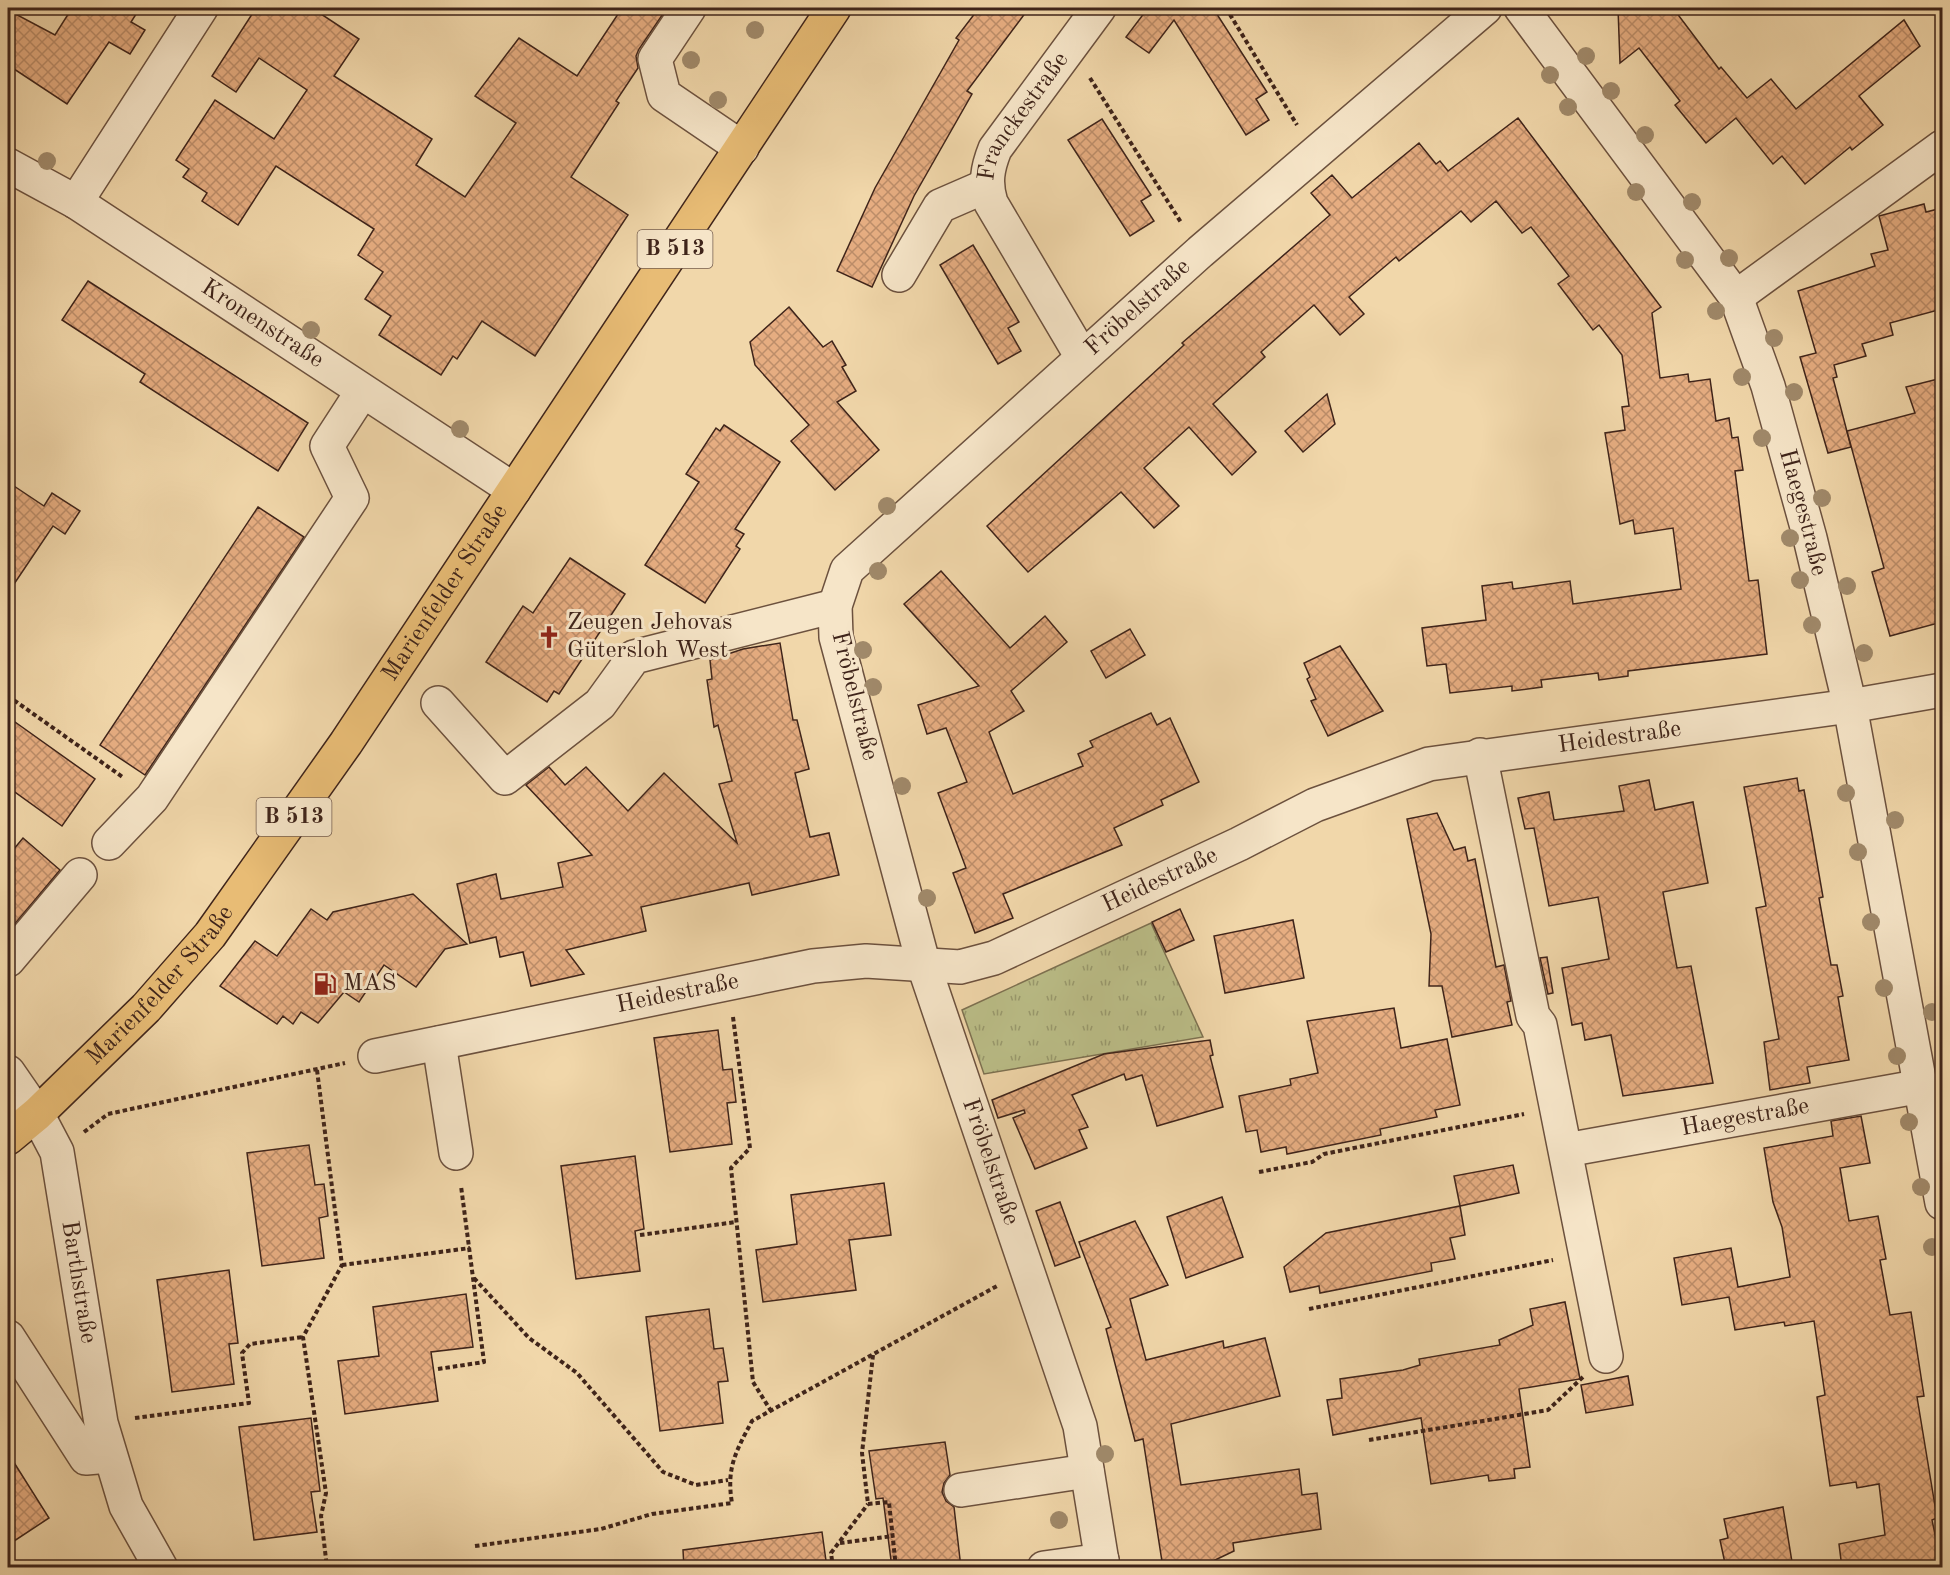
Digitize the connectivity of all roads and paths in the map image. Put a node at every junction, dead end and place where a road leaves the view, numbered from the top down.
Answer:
1 (201, 8) edge
2 (689, 8) edge
3 (834, 8) edge
4 (1099, 8) edge
5 (1226, 8) edge
6 (1485, 8) edge
7 (1521, 8) edge
8 (1065, 51) junction
9 (1942, 147) edge
10 (742, 148) junction
11 (1316, 155) junction
12 (8, 165) edge
13 (986, 186) junction
14 (76, 202) junction
15 (1200, 252) junction
16 (899, 275) dead end
17 (1736, 297) junction
18 (1082, 357) junction
19 (362, 392) junction
20 (514, 490) junction
21 (835, 606) junction
22 (1942, 690) edge
23 (8, 696) edge
24 (438, 703) dead end
25 (1850, 706) junction
26 (1480, 755) junction
27 (152, 798) junction
28 (109, 843) dead end
29 (80, 874) dead end
30 (8, 960) edge
31 (924, 966) junction
32 (728, 984) junction
33 (440, 1043) junction
34 (375, 1056) joint
35 (317, 1070) junction
36 (8, 1072) edge
37 (1922, 1086) junction
38 (1557, 1107) junction
39 (37, 1114) junction
40 (1935, 1116) edge
41 (88, 1129) dead end
42 (8, 1138) edge
43 (1566, 1150) junction
44 (456, 1153) joint
45 (1259, 1172) dead end
46 (1942, 1203) edge
47 (736, 1222) junction
48 (640, 1235) dead end
49 (470, 1248) junction
50 (1586, 1254) junction
51 (342, 1265) junction
52 (1027, 1269) junction
53 (474, 1278) junction
54 (1309, 1309) dead end
55 (303, 1336) junction
56 (8, 1338) edge
57 (873, 1354) junction
58 (1606, 1356) joint
59 (438, 1369) dead end
60 (771, 1411) junction
61 (101, 1423) junction
62 (1369, 1440) dead end
63 (110, 1456) junction
64 (1087, 1472) junction
65 (728, 1480) junction
66 (960, 1490) dead end
67 (868, 1504) junction
68 (893, 1536) junction
69 (840, 1543) junction
70 (476, 1546) dead end
71 (1102, 1564) edge
72 (161, 1568) edge
73 (327, 1568) edge
74 (833, 1568) edge
75 (896, 1568) edge
76 (1044, 1568) edge

1 - 14 street
2 - 10 street
3 - 10 main road, Marienfelder Straße / B 513
4 - 8 street, Franckestraße
5 - 11 path
6 - 11 street, Fröbelstraße
7 - 17 street, Haegestraße
8 - 13 street, Franckestraße
8 - 15 path
9 - 17 street
10 - 20 main road, Marienfelder Straße / B 513
11 - 15 street, Fröbelstraße
12 - 14 street, Kronenstraße
13 - 16 street
13 - 18 street, Franckestraße
14 - 19 street, Kronenstraße
15 - 18 street, Fröbelstraße
17 - 25 street, Haegestraße
18 - 21 street, Fröbelstraße
19 - 20 street, Kronenstraße
19 - 27 street
20 - 39 main road, Marienfelder Straße / B 513
21 - 24 street
21 - 31 street, Fröbelstraße
22 - 25 street, Heidestraße
23 - 27 path
25 - 26 street, Heidestraße
25 - 37 street, Haegestraße
26 - 31 street, Heidestraße
26 - 38 street
27 - 28 street
29 - 30 street
31 - 32 street, Heidestraße
31 - 52 street, Fröbelstraße
32 - 33 street, Heidestraße
32 - 47 path
33 - 34 street, Heidestraße
33 - 44 street
34 - 35 path
35 - 41 path
35 - 51 path
36 - 39 street, Barthstraße
37 - 40 street, Haegestraße
37 - 43 street, Haegestraße
38 - 43 street
38 - 45 path
39 - 42 main road, Marienfelder Straße / B 513
39 - 61 street, Barthstraße
40 - 46 street, Haegestraße
43 - 50 street
44 - 49 path
47 - 48 path
47 - 60 path
49 - 51 path
49 - 53 path
50 - 54 path
50 - 58 street
51 - 55 path
52 - 57 path
52 - 64 street, Fröbelstraße
53 - 59 path
53 - 65 path
55 - 61 path
55 - 73 path
56 - 63 street
57 - 60 path
57 - 67 path
58 - 62 path
60 - 65 path
61 - 63 street, Barthstraße
63 - 72 street, Barthstraße
64 - 66 street
64 - 71 street, Fröbelstraße
65 - 70 path
67 - 68 path
67 - 69 path
68 - 69 path
68 - 75 path
69 - 74 path
71 - 76 street

